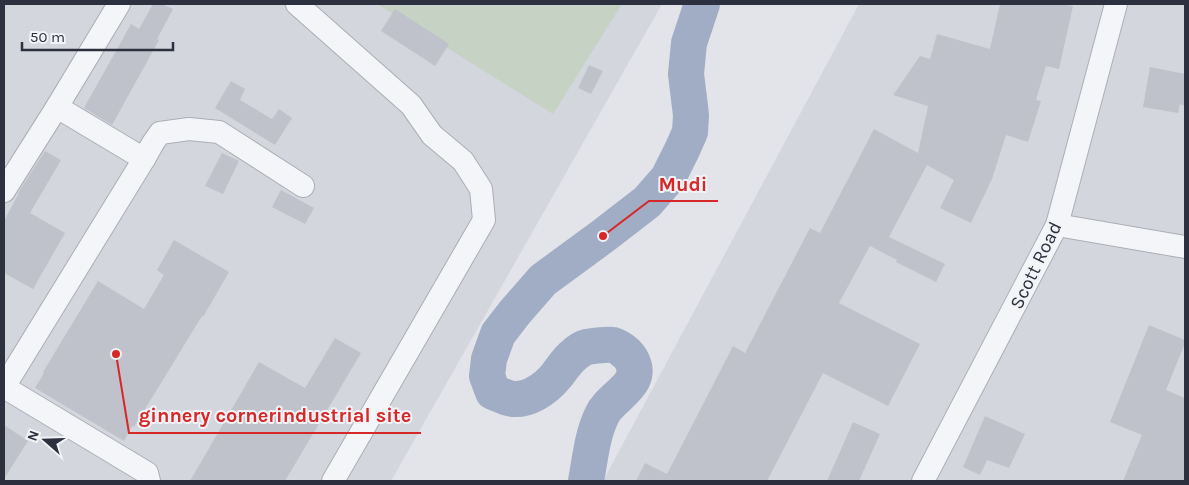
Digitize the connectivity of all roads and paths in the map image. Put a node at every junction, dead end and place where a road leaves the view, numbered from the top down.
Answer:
1 (119, 4) edge
2 (297, 4) edge
3 (1116, 4) edge
4 (57, 107) junction
5 (144, 159) junction
6 (303, 186) dead end
7 (4, 191) edge
8 (1057, 225) junction
9 (1185, 248) edge
10 (4, 387) edge
11 (149, 481) edge
12 (333, 481) edge
13 (923, 481) edge

1 - 4 lane
2 - 12 lane
3 - 8 lane, Scott Road
4 - 5 lane
4 - 7 lane
5 - 6 lane
5 - 10 lane
8 - 9 lane
8 - 13 lane, Scott Road
10 - 11 lane

